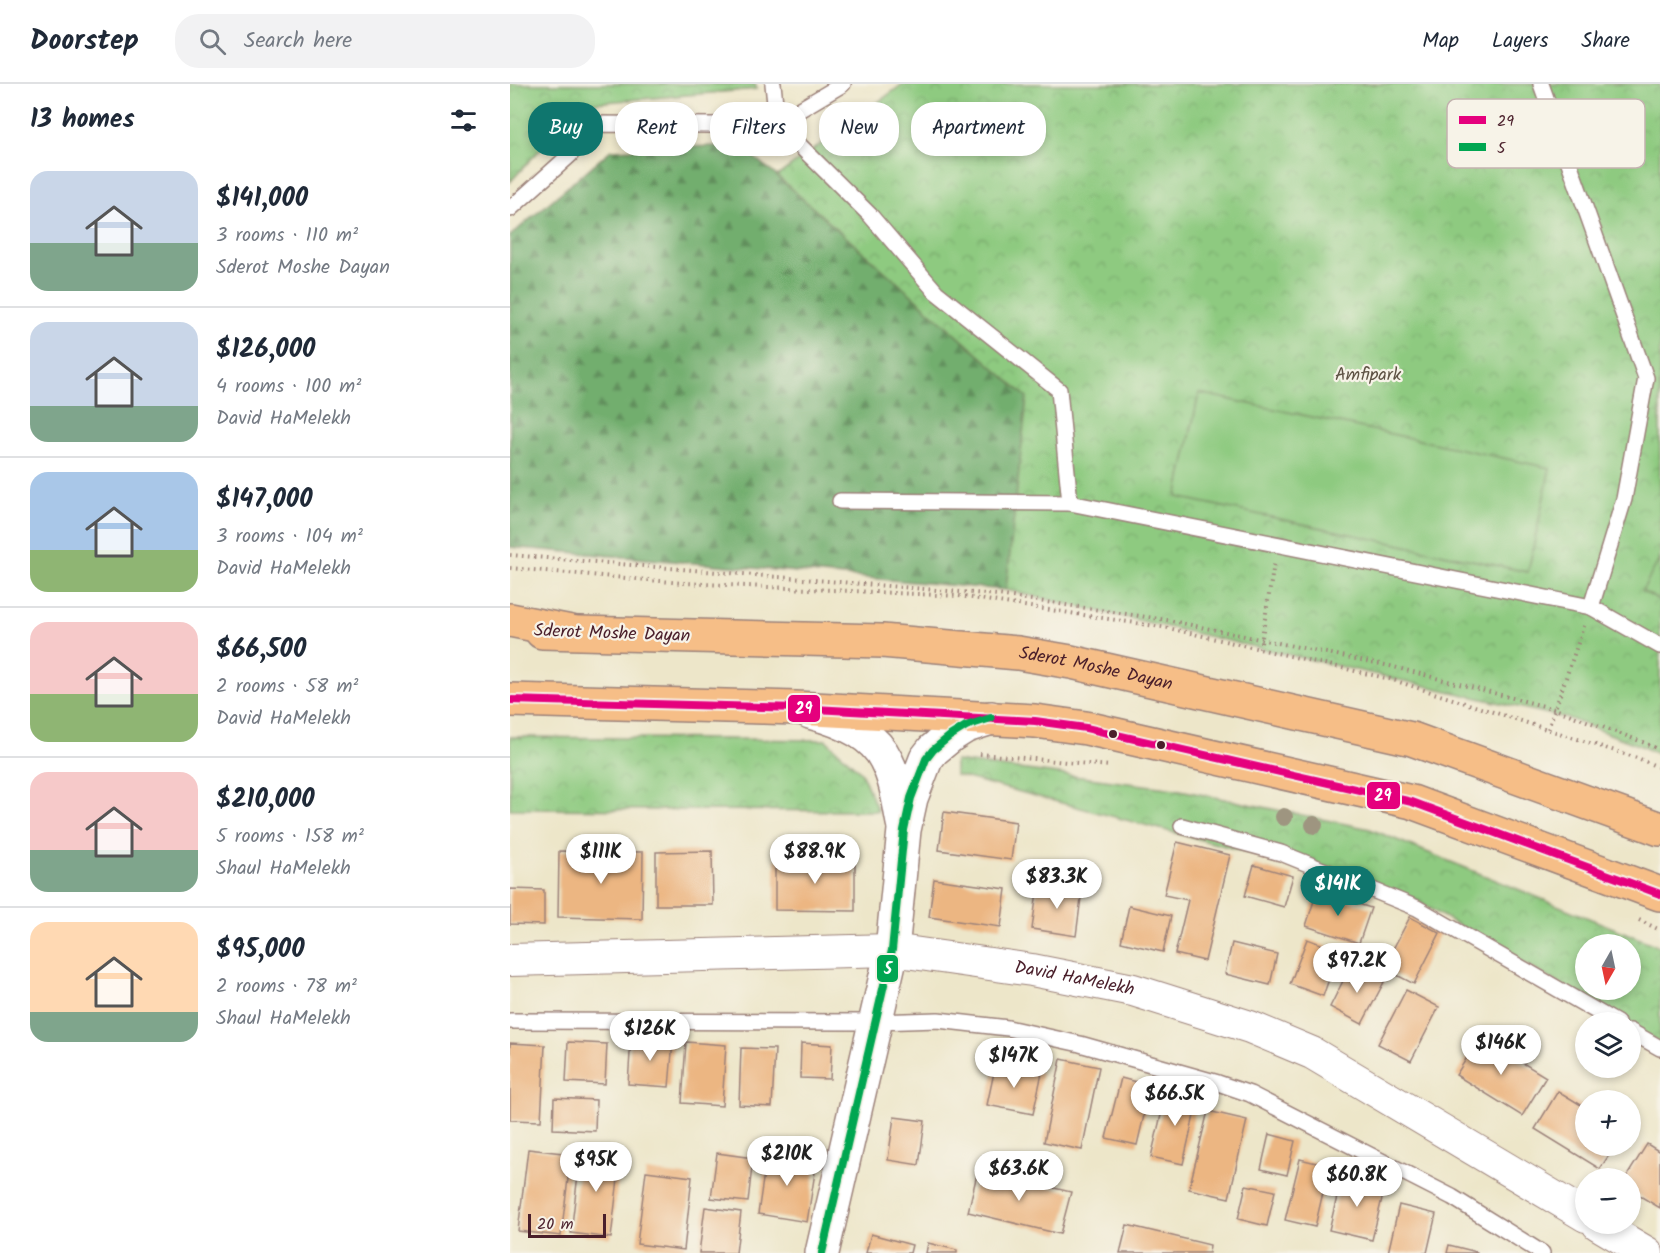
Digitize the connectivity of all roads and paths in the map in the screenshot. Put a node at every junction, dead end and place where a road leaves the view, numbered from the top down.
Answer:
1 (773, 84) edge
2 (843, 84) edge
3 (1541, 84) edge
4 (1547, 99) edge
5 (775, 102) edge
6 (807, 105) edge
7 (710, 125) edge
8 (807, 153) edge
9 (1573, 168) edge
10 (510, 209) edge
11 (1653, 381) edge
12 (840, 501) dead end
13 (1070, 502) junction
14 (510, 555) edge
15 (1270, 585) dead end
16 (1591, 607) junction
17 (510, 620) edge
18 (510, 631) edge
19 (571, 632) junction
20 (1262, 639) junction
21 (1660, 646) edge
22 (1260, 649) dead end
23 (510, 700) edge
24 (796, 708) junction
25 (1555, 709) junction
26 (991, 718) junction
27 (1548, 729) dead end
28 (933, 750) junction
29 (1660, 750) edge
30 (1112, 766) dead end
31 (1182, 826) dead end
32 (1660, 829) edge
33 (904, 831) junction
34 (1660, 894) edge
35 (1629, 916) dead end
36 (1660, 930) edge
37 (892, 950) junction
38 (510, 960) edge
39 (1598, 1012) edge
40 (510, 1021) edge
41 (875, 1022) junction
42 (1641, 1037) edge
43 (1660, 1048) edge
44 (1575, 1209) edge
45 (1615, 1234) edge
46 (822, 1253) edge
47 (1542, 1253) edge
48 (1647, 1253) edge

1 - 5 lane
2 - 6 lane
3 - 4 lane
7 - 10 lane
8 - 13 lane
9 - 11 lane
11 - 16 lane
12 - 13 lane
13 - 16 lane
14 - 20 path
15 - 20 path
16 - 21 lane
16 - 25 path
17 - 19 main road
18 - 19 main road, Sderot Moshe Dayan
19 - 32 main road, Sderot Moshe Dayan
20 - 22 path
20 - 25 path
23 - 24 main road
24 - 26 main road
24 - 33 street
25 - 27 path
25 - 29 path
26 - 28 street
26 - 34 main road
28 - 30 path
28 - 33 street
31 - 39 lane
33 - 37 street
35 - 36 path
37 - 38 street, David HaMelekh
37 - 41 street
37 - 44 street, David HaMelekh
40 - 41 lane
41 - 46 street
41 - 47 lane
42 - 43 lane
45 - 48 street

